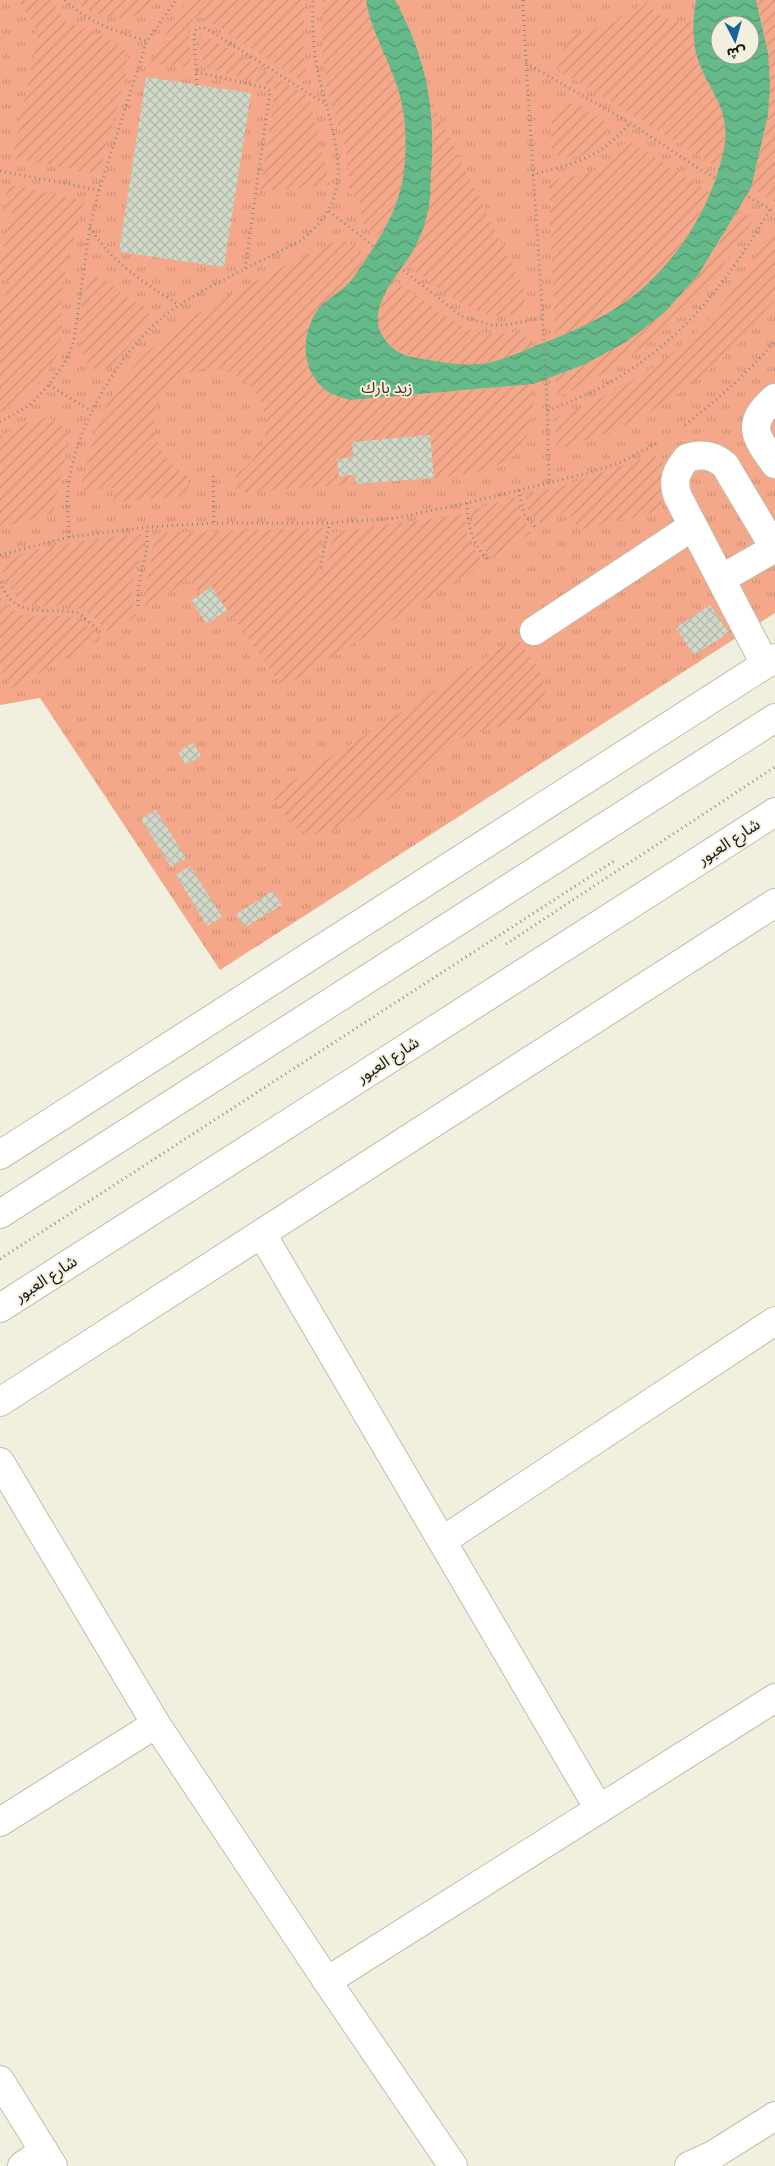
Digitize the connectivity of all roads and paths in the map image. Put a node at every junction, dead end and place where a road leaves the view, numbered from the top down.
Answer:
1 (65, 0) edge
2 (176, 0) edge
3 (313, 0) edge
4 (523, 0) edge
5 (148, 41) junction
6 (526, 62) junction
7 (196, 72) junction
8 (197, 85) dead end
9 (325, 104) junction
10 (630, 123) junction
11 (0, 171) edge
12 (532, 175) junction
13 (99, 190) junction
14 (770, 209) junction
15 (329, 211) junction
16 (775, 212) edge
17 (90, 226) junction
18 (245, 270) junction
19 (179, 305) junction
20 (543, 318) junction
21 (775, 341) edge
22 (49, 385) junction
23 (775, 398) edge
24 (91, 411) junction
25 (548, 411) junction
26 (0, 422) edge
27 (680, 429) dead end
28 (664, 440) dead end
29 (775, 464) edge
30 (213, 476) dead end
31 (549, 483) junction
32 (519, 490) junction
33 (468, 503) junction
34 (214, 523) junction
35 (330, 523) junction
36 (693, 526) junction
37 (147, 527) junction
38 (537, 529) dead end
39 (69, 537) junction
40 (775, 549) edge
41 (0, 555) edge
42 (488, 560) dead end
43 (320, 567) dead end
44 (721, 579) junction
45 (0, 582) edge
46 (138, 606) dead end
47 (99, 631) dead end
48 (534, 631) dead end
49 (770, 661) edge
50 (775, 718) edge
51 (775, 767) edge
52 (775, 812) edge
53 (616, 860) dead end
54 (775, 903) edge
55 (505, 945) dead end
56 (0, 1155) edge
57 (0, 1214) edge
58 (262, 1234) junction
59 (0, 1258) edge
60 (0, 1308) edge
61 (775, 1321) edge
62 (0, 1402) edge
63 (0, 1462) edge
64 (442, 1541) junction
65 (775, 1698) edge
66 (156, 1724) junction
67 (599, 1809) junction
68 (0, 1822) edge
69 (327, 1981) junction
70 (0, 2080) edge
71 (775, 2116) edge
72 (716, 2160) edge
73 (40, 2161) edge
74 (453, 2166) edge
75 (689, 2166) edge

1 - 5 path
2 - 5 path
3 - 9 path
4 - 6 path
5 - 13 path
6 - 10 path
6 - 12 path
7 - 8 path
7 - 9 path
7 - 18 path
9 - 15 path
10 - 12 path
10 - 14 path
11 - 13 path
12 - 20 path
13 - 17 path
14 - 16 path
14 - 25 path
15 - 18 path
15 - 20 path
17 - 19 path
17 - 22 path
18 - 19 path
19 - 24 path
20 - 25 path
21 - 27 path
22 - 24 path
22 - 26 path
23 - 29 street
24 - 39 path
25 - 31 path
28 - 31 path
30 - 34 path
31 - 32 path
32 - 33 path
32 - 38 path
33 - 35 path
33 - 42 path
34 - 35 path
34 - 37 path
35 - 43 path
36 - 40 street
36 - 44 street
36 - 48 street
37 - 39 path
37 - 46 path
39 - 41 path
40 - 44 street
44 - 49 street
45 - 47 path
49 - 56 street
50 - 57 street
51 - 55 path
52 - 60 street, شارع العبور
53 - 59 path
54 - 58 street
58 - 62 street
58 - 64 street
61 - 64 street
63 - 66 street
64 - 67 street
65 - 67 street
66 - 68 street
66 - 69 street
67 - 69 street
69 - 74 street
70 - 73 street
71 - 72 street
72 - 75 street

